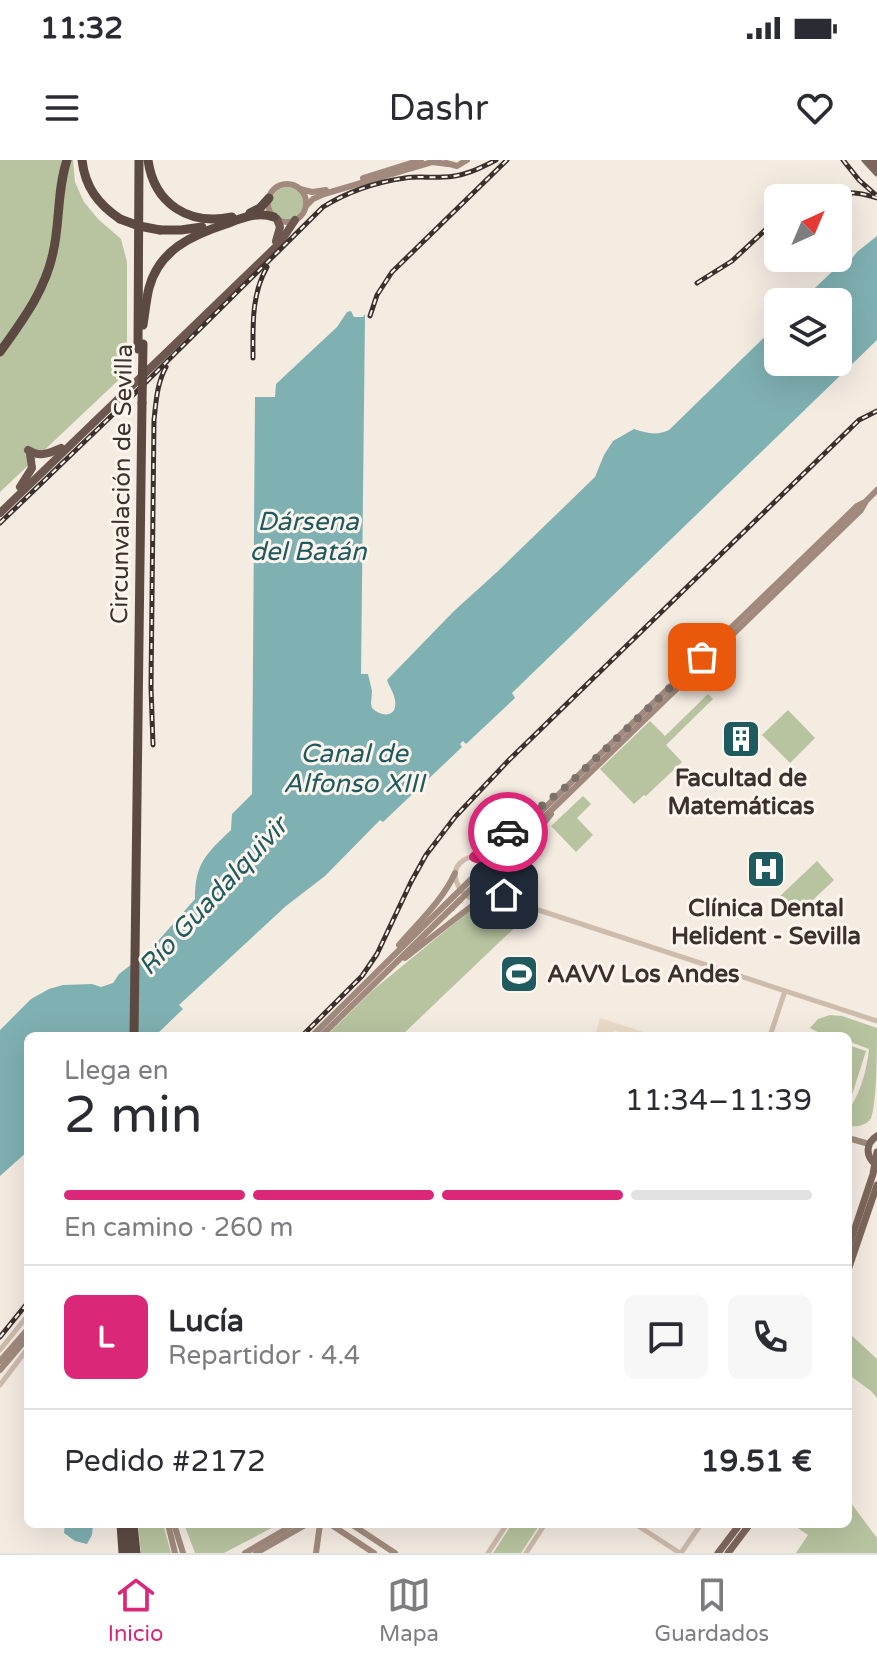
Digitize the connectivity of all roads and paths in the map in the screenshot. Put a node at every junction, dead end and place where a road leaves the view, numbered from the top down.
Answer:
1 (67, 160) edge
2 (82, 160) edge
3 (138, 160) edge
4 (147, 160) edge
5 (421, 160) edge
6 (467, 160) edge
7 (865, 160) edge
8 (872, 160) edge
9 (446, 162) edge
10 (877, 165) edge
11 (877, 173) edge
12 (300, 189) junction
13 (269, 198) junction
14 (306, 206) junction
15 (276, 218) junction
16 (228, 220) junction
17 (295, 220) junction
18 (143, 325) junction
19 (140, 347) junction
20 (0, 352) edge
21 (61, 448) junction
22 (47, 465) junction
23 (20, 487) junction
24 (877, 490) edge
25 (0, 507) edge
26 (0, 513) edge
27 (568, 789) junction
28 (474, 857) junction
29 (455, 873) junction
30 (499, 884) junction
31 (490, 898) junction
32 (478, 901) junction
33 (517, 903) junction
34 (375, 978) junction
35 (785, 991) junction
36 (877, 1021) edge
37 (134, 1032) edge
38 (316, 1032) edge
39 (325, 1032) edge
40 (771, 1032) edge
41 (877, 1136) edge
42 (852, 1139) edge
43 (867, 1145) junction
44 (877, 1152) edge
45 (876, 1164) edge
46 (877, 1185) edge
47 (852, 1237) edge
48 (852, 1258) edge
49 (24, 1320) edge
50 (24, 1335) edge
51 (24, 1340) edge
52 (18, 1345) junction
53 (0, 1350) edge
54 (24, 1353) edge
55 (0, 1361) edge
56 (0, 1370) edge
57 (0, 1385) edge
58 (124, 1528) edge
59 (133, 1528) edge
60 (169, 1528) edge
61 (175, 1528) edge
62 (288, 1528) edge
63 (300, 1528) edge
64 (319, 1528) edge
65 (336, 1528) edge
66 (357, 1528) edge
67 (504, 1528) edge
68 (542, 1528) edge
69 (641, 1528) edge
70 (698, 1528) edge
71 (737, 1528) edge
72 (747, 1528) edge
73 (124, 1551) edge
74 (136, 1553) edge
75 (175, 1553) edge
76 (183, 1553) edge
77 (245, 1553) edge
78 (256, 1553) edge
79 (316, 1553) edge
80 (374, 1553) edge
81 (395, 1553) edge
82 (488, 1553) edge
83 (526, 1553) edge
84 (680, 1553) edge
85 (718, 1553) edge
86 (728, 1553) edge

1 - 20 highway
2 - 16 highway, bridge
3 - 19 highway, Circunvalación de Sevilla
4 - 16 highway
4 - 18 highway, Circunvalación de Sevilla
5 - 12 main road
6 - 9 main road
7 - 11 main road
8 - 10 main road
9 - 14 main road
12 - 13 main road
12 - 14 main road
13 - 15 main road
13 - 16 highway
14 - 17 main road
15 - 16 highway
15 - 17 main road
15 - 21 highway
16 - 18 highway
17 - 22 highway
18 - 19 highway, Circunvalación de Sevilla
19 - 37 highway, Circunvalación de Sevilla, bridge
21 - 22 highway
21 - 23 highway
22 - 23 highway
22 - 26 highway
23 - 25 highway
24 - 27 main road
27 - 28 main road
27 - 30 main road
27 - 34 main road, bridge
28 - 29 street
28 - 30 street
29 - 32 street
29 - 34 main road
30 - 31 street
30 - 33 street
31 - 32 street
31 - 33 street
32 - 34 main road
33 - 35 street
34 - 38 main road
34 - 39 main road
35 - 36 street
35 - 40 street
41 - 43 main road
42 - 43 main road
43 - 45 main road
44 - 45 main road
45 - 47 main road
46 - 48 main road
49 - 53 street
50 - 52 main road
51 - 52 main road
52 - 55 main road
52 - 56 main road
54 - 57 street
58 - 73 highway
59 - 74 highway
60 - 75 main road
61 - 76 main road
62 - 77 main road
63 - 78 main road
64 - 79 main road
65 - 80 main road
66 - 81 main road
67 - 82 street
68 - 83 street
69 - 84 street
70 - 84 street
71 - 85 main road
72 - 86 main road

